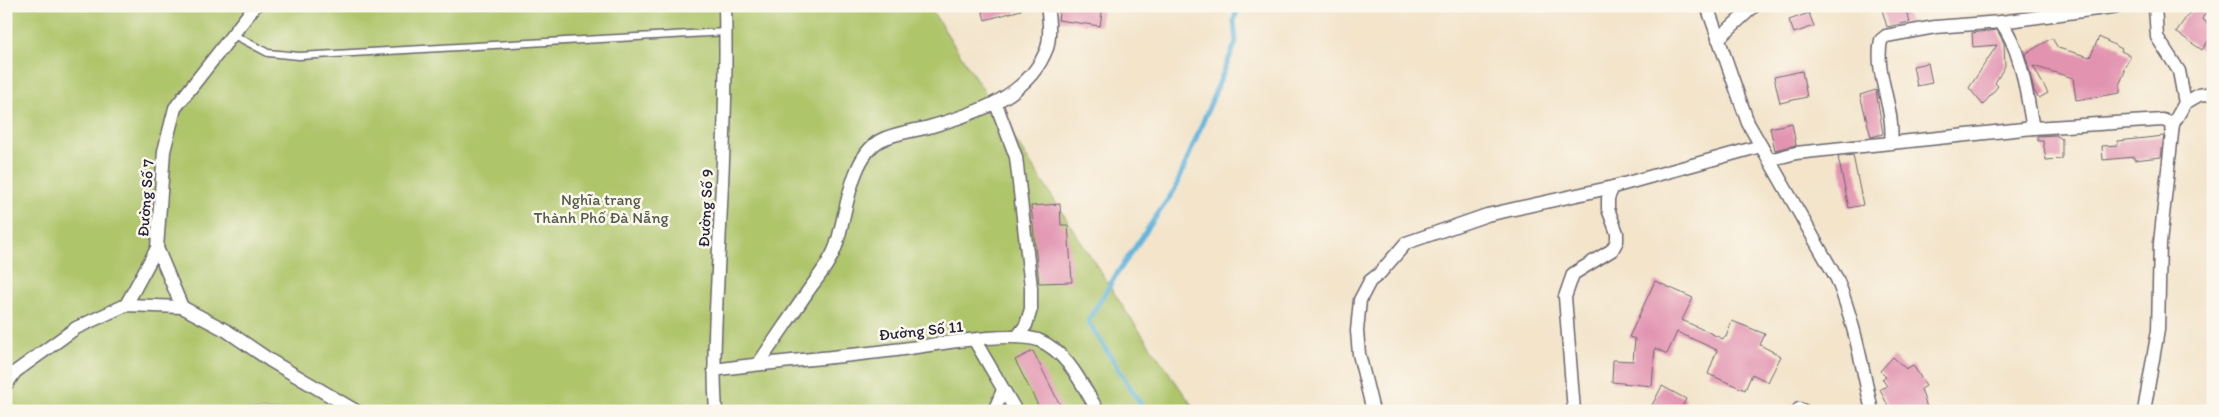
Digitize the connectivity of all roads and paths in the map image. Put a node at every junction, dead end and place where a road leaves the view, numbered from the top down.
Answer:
1 (255, 6) edge
2 (725, 6) edge
3 (1047, 6) edge
4 (1707, 6) edge
5 (1754, 6) edge
6 (2118, 6) edge
7 (2155, 6) edge
8 (2001, 22) junction
9 (726, 32) junction
10 (234, 35) junction
11 (1718, 39) junction
12 (2213, 93) edge
13 (2185, 103) junction
14 (996, 104) junction
15 (2173, 124) junction
16 (2033, 128) junction
17 (1890, 142) junction
18 (1761, 146) junction
19 (1769, 160) junction
20 (1613, 187) junction
21 (157, 248) junction
22 (126, 306) junction
23 (182, 307) junction
24 (1017, 337) junction
25 (974, 340) junction
26 (759, 364) junction
27 (714, 370) junction
28 (6, 384) edge
29 (1003, 390) junction
30 (356, 411) edge
31 (716, 411) edge
32 (994, 411) edge
33 (1016, 411) edge
34 (1098, 411) edge
35 (1374, 411) edge
36 (1574, 411) edge
37 (1872, 411) edge
38 (2144, 411) edge

1 - 10 street, Đường Số 7
2 - 9 street, Đường Số 9
3 - 14 street
4 - 11 street
5 - 11 street
6 - 8 street
7 - 13 street
8 - 16 street
8 - 17 street
9 - 10 lane
9 - 27 street, Đường Số 9
10 - 21 street, Đường Số 7
11 - 18 street
12 - 13 street
13 - 15 street
14 - 24 street
14 - 26 street
15 - 16 street
15 - 38 street
16 - 17 street
17 - 19 street
18 - 19 street
18 - 20 street
19 - 37 street
20 - 35 street
20 - 36 street
21 - 22 street, Đường Số 7
21 - 23 street
22 - 23 street
22 - 28 street
23 - 30 street
24 - 25 street, Đường Số 11
24 - 34 street, Đường Số 11
25 - 26 street, Đường Số 11
25 - 29 street
26 - 27 street, Đường Số 11
27 - 31 street, Đường Số 9
29 - 32 street
29 - 33 street

